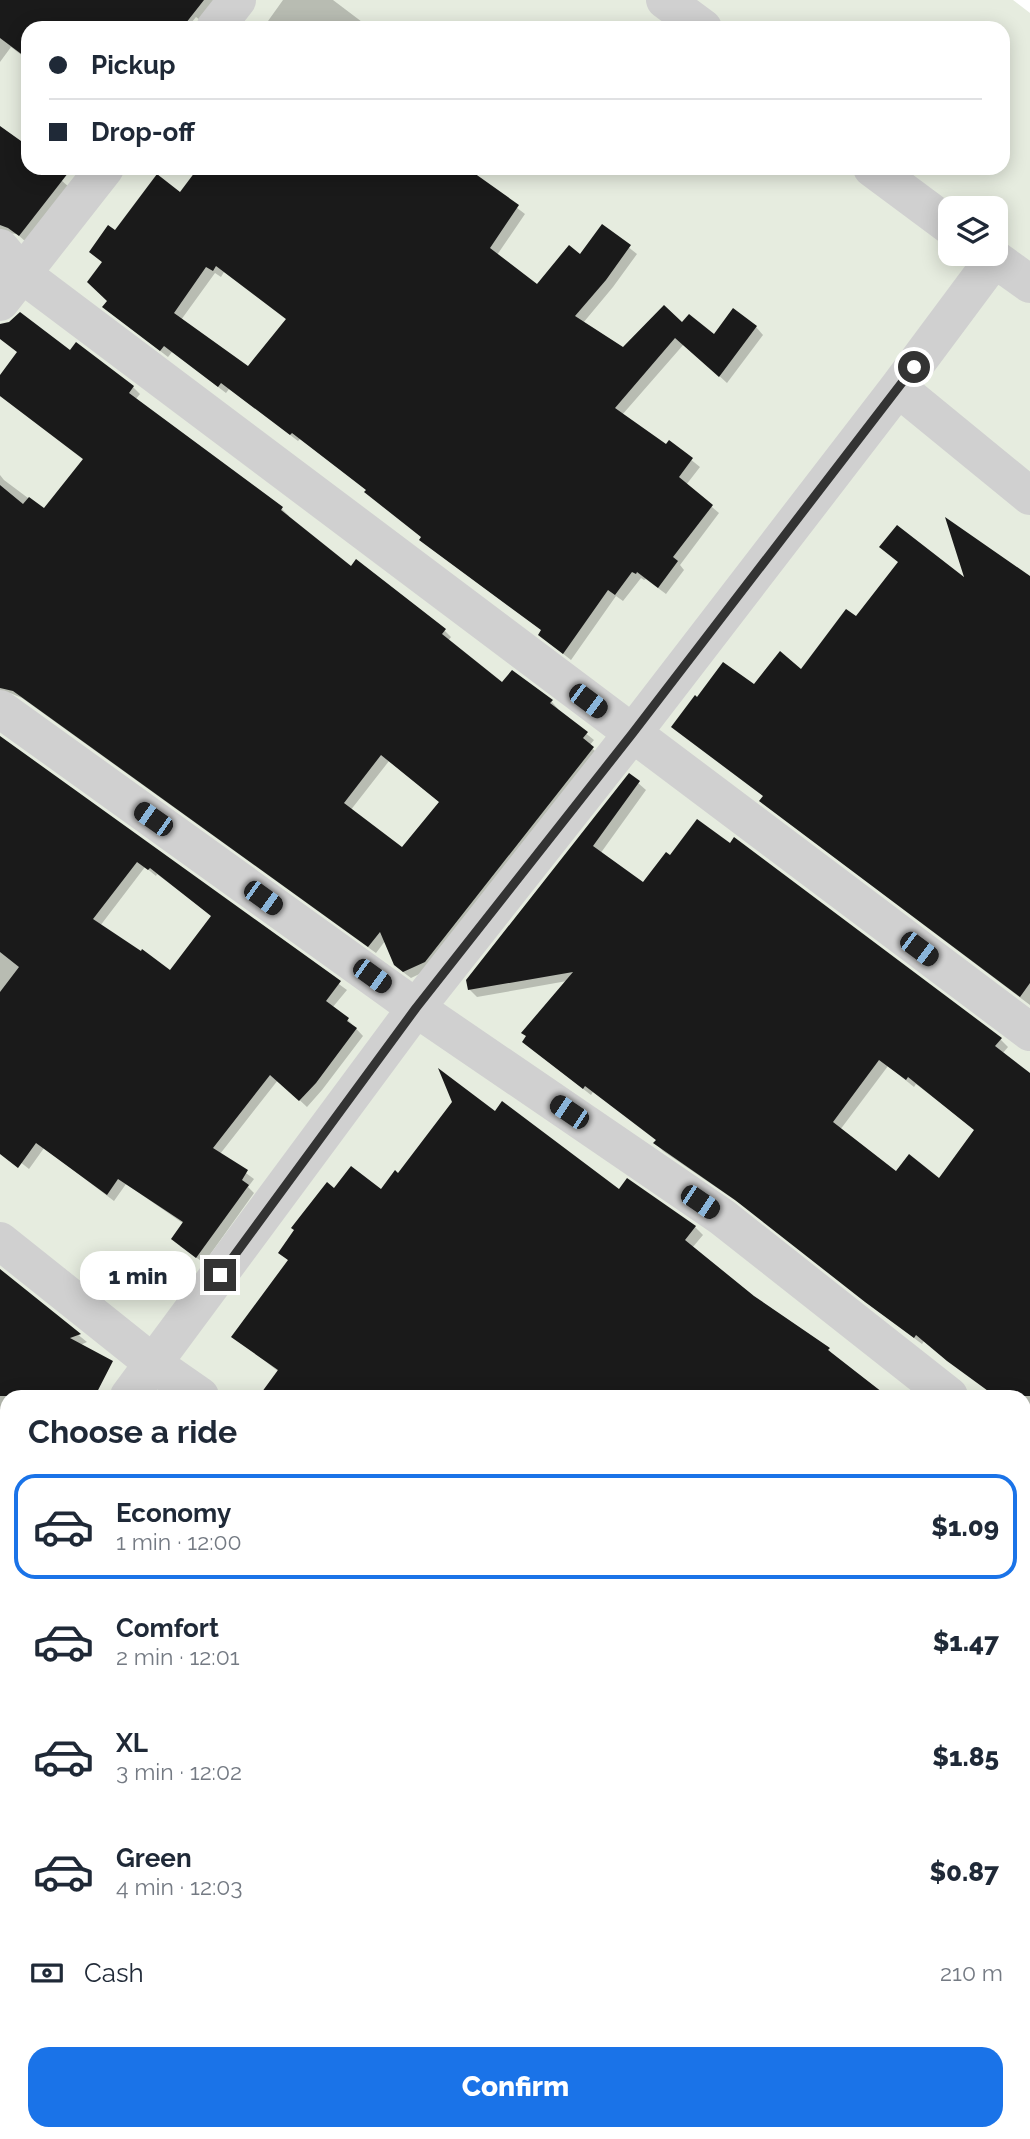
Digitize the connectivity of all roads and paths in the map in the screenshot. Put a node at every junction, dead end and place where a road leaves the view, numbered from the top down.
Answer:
1 (237, 0) edge
2 (665, 0) edge
3 (220, 21) edge
4 (694, 21) edge
5 (99, 175) edge
6 (881, 175) edge
7 (938, 217) edge
8 (984, 266) edge
9 (1005, 266) edge
10 (7, 275) edge
11 (1030, 284) edge
12 (898, 388) junction
13 (1030, 496) edge
14 (0, 709) edge
15 (632, 734) junction
16 (416, 1008) junction
17 (1030, 1032) edge
18 (0, 1241) edge
19 (155, 1364) junction
20 (134, 1390) edge
21 (192, 1390) edge
22 (941, 1390) edge

1 - 3 street
2 - 4 street
5 - 10 street
6 - 7 street
8 - 12 street
9 - 11 street
10 - 15 street
12 - 13 street
12 - 15 street
14 - 16 street
15 - 16 street
15 - 17 street
16 - 19 street
16 - 22 street
18 - 19 street
19 - 20 street
19 - 21 street

